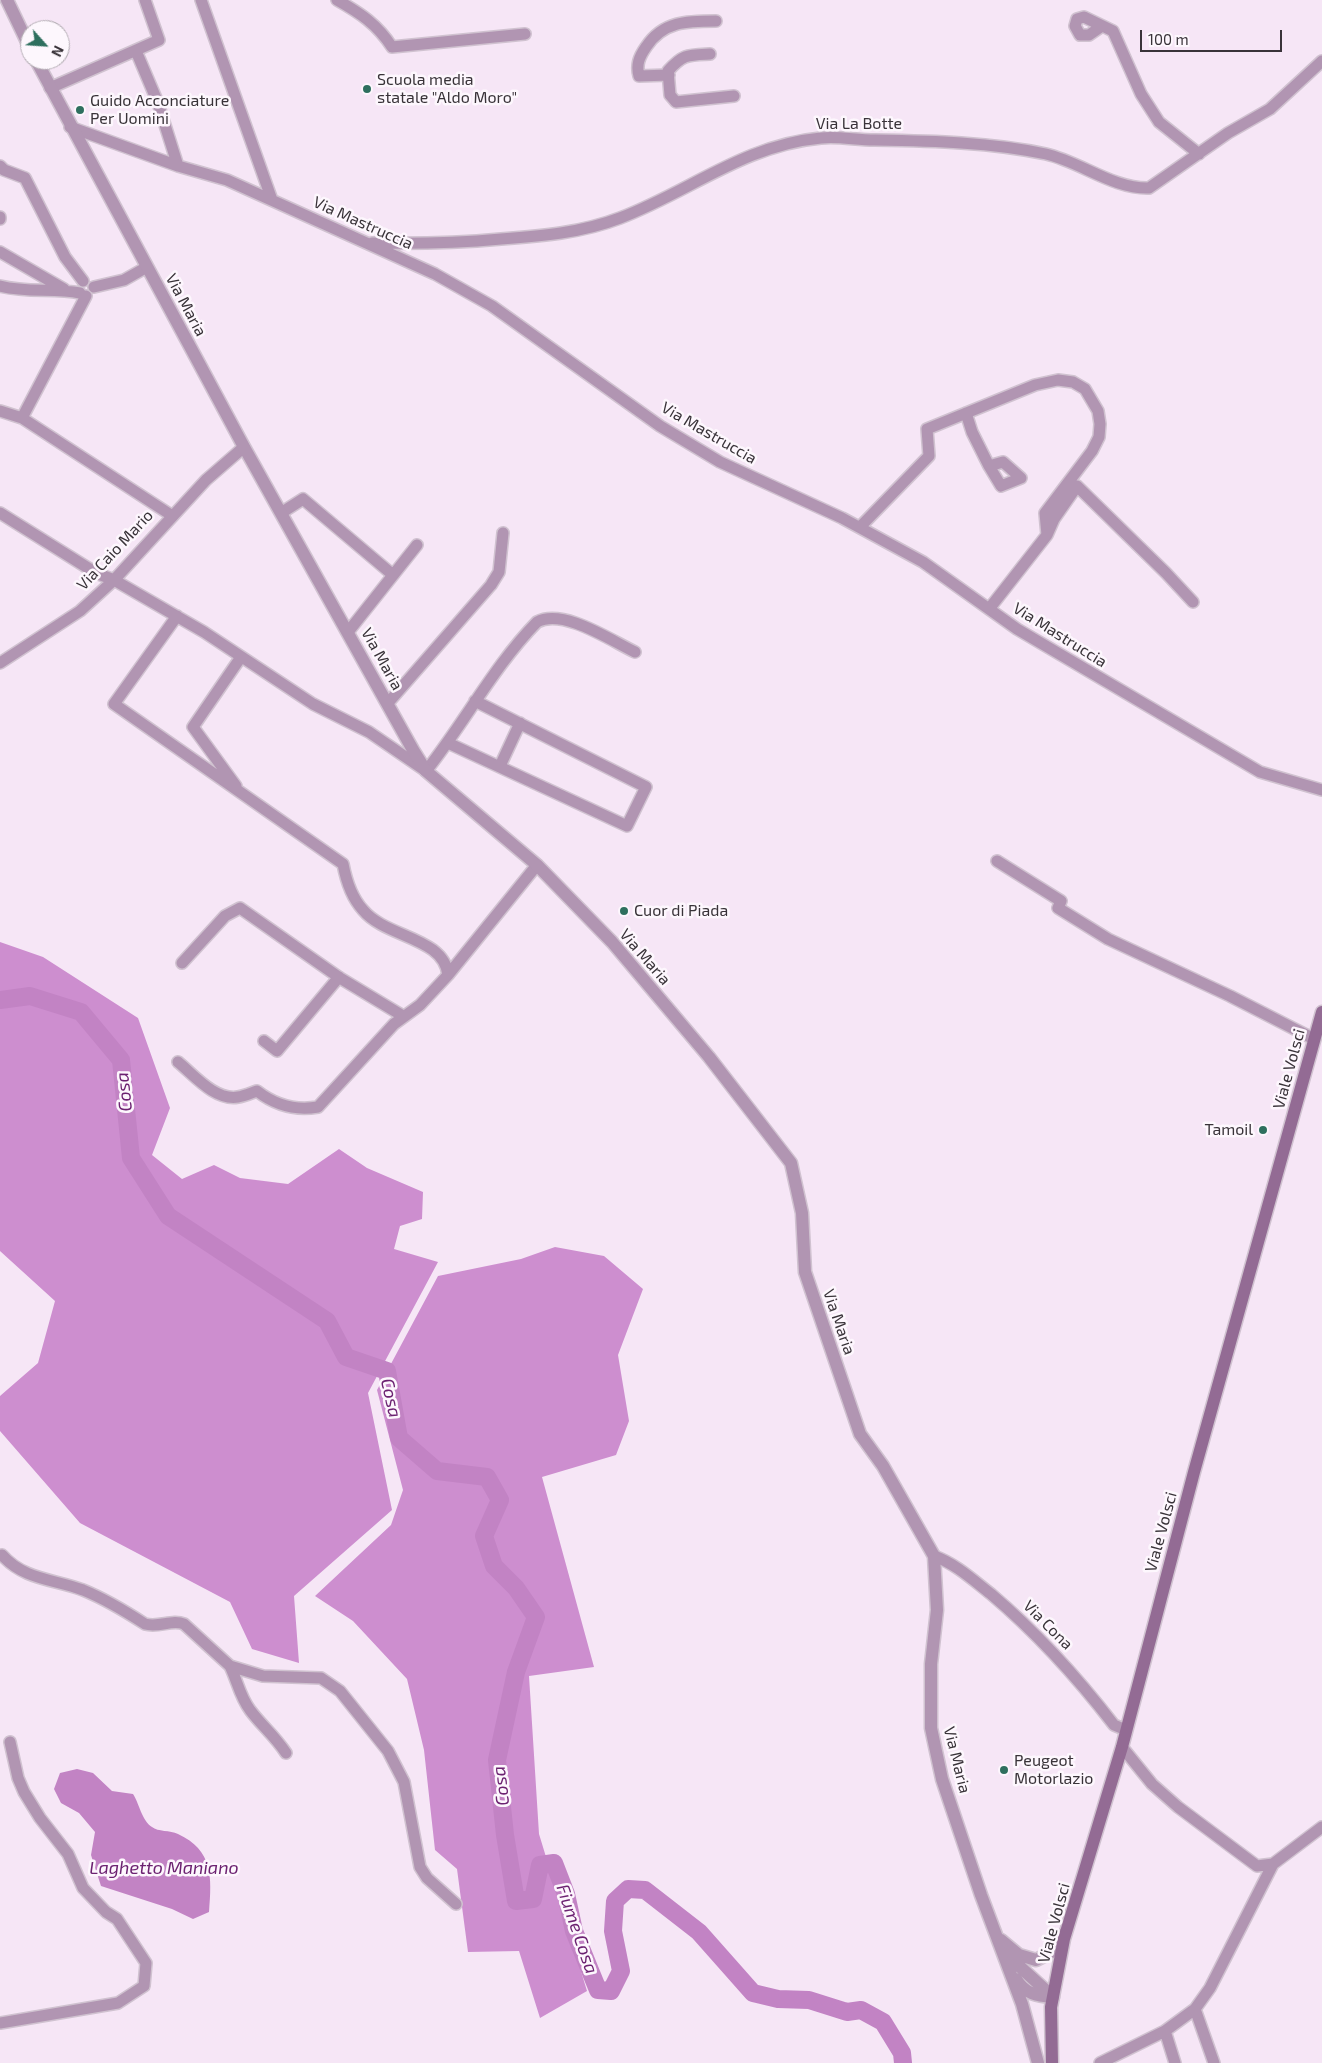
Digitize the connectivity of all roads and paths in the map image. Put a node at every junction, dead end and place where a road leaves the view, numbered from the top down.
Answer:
1 (7, 0) edge
2 (145, 0) edge
3 (201, 0) edge
4 (336, 0) edge
5 (716, 22) dead end
6 (1102, 26) dead end
7 (20, 27) edge
8 (525, 34) dead end
9 (136, 51) junction
10 (710, 54) dead end
11 (1321, 62) edge
12 (41, 70) edge
13 (668, 75) junction
14 (50, 88) junction
15 (734, 96) dead end
16 (70, 127) junction
17 (1198, 154) junction
18 (0, 166) edge
19 (178, 166) junction
20 (272, 200) junction
21 (367, 243) junction
22 (0, 252) edge
23 (147, 267) junction
24 (0, 286) edge
25 (65, 290) junction
26 (87, 292) junction
27 (0, 411) edge
28 (966, 413) junction
29 (22, 418) junction
30 (244, 447) junction
31 (989, 466) dead end
32 (281, 513) junction
33 (0, 514) edge
34 (171, 515) junction
35 (860, 527) junction
36 (503, 533) dead end
37 (1046, 535) junction
38 (417, 545) dead end
39 (393, 575) junction
40 (114, 580) junction
41 (1193, 602) dead end
42 (989, 609) junction
43 (177, 616) junction
44 (348, 632) junction
45 (635, 652) dead end
46 (241, 658) junction
47 (0, 663) edge
48 (475, 700) junction
49 (388, 702) junction
50 (520, 723) junction
51 (448, 744) junction
52 (500, 766) junction
53 (426, 771) junction
54 (1322, 790) edge
55 (241, 793) junction
56 (997, 861) dead end
57 (537, 865) junction
58 (182, 963) dead end
59 (448, 975) junction
60 (339, 978) junction
61 (1322, 1012) edge
62 (403, 1016) junction
63 (1318, 1034) edge
64 (264, 1041) dead end
65 (178, 1062) dead end
66 (1, 1551) edge
67 (934, 1556) junction
68 (230, 1666) junction
69 (1126, 1730) junction
70 (10, 1742) dead end
71 (1122, 1748) junction
72 (286, 1753) dead end
73 (1322, 1827) edge
74 (1273, 1864) junction
75 (456, 1904) dead end
76 (1067, 1929) junction
77 (998, 1936) junction
78 (1008, 1966) junction
79 (1053, 1997) junction
80 (1195, 2009) junction
81 (0, 2023) edge
82 (1165, 2031) junction
83 (1038, 2063) edge
84 (1052, 2063) edge
85 (1100, 2063) edge
86 (1174, 2063) edge
87 (1214, 2063) edge

1 - 7 street
2 - 9 street
3 - 20 street
4 - 8 street
5 - 13 street
6 - 17 street
9 - 14 street
9 - 19 street
10 - 13 street
11 - 17 street, Via La Botte
12 - 14 street, Via Maria
13 - 15 street
14 - 16 street, Via Maria
16 - 19 street, Via Mastruccia
16 - 23 street, Via Maria
17 - 21 street, Via La Botte
18 - 26 street
19 - 20 street, Via Mastruccia
20 - 21 street, Via Mastruccia
21 - 35 street, Via Mastruccia
22 - 25 street
23 - 26 street
23 - 30 street, Via Maria
24 - 25 street
25 - 26 street
26 - 29 street
27 - 29 street
28 - 31 street
28 - 35 street
28 - 37 street
29 - 34 street
30 - 32 street, Via Maria
30 - 34 street, Via Caio Mario
32 - 39 street
32 - 44 street, Via Maria
33 - 40 street
34 - 40 street, Via Caio Mario
35 - 42 street, Via Mastruccia
36 - 49 street
37 - 41 street
37 - 42 street
38 - 39 street
39 - 44 street
40 - 43 street
40 - 47 street, Via Caio Mario
42 - 54 street, Via Mastruccia
43 - 46 street
43 - 55 street
44 - 49 street, Via Maria
45 - 48 street
46 - 53 street
46 - 55 street
48 - 50 street
48 - 51 street
49 - 53 street, Via Maria
50 - 52 street
50 - 52 street
51 - 52 street
51 - 53 street
53 - 57 street, Via Maria
55 - 59 street
56 - 63 street
57 - 59 street
57 - 67 street, Via Maria
58 - 60 street
59 - 62 street
60 - 62 street
60 - 64 street
61 - 63 main road, Viale Volsci
62 - 65 street
63 - 69 main road, Viale Volsci
66 - 68 street
67 - 69 street, Via Cona
67 - 77 street, Via Maria
68 - 72 street
68 - 75 street
69 - 71 main road, Viale Volsci
70 - 81 street
71 - 74 street
71 - 76 main road, Viale Volsci
73 - 74 street
74 - 80 street
76 - 77 street
76 - 79 main road, Viale Volsci
77 - 78 street
77 - 79 street
78 - 79 street
78 - 83 street
79 - 84 main road, Viale Volsci
80 - 82 street
80 - 87 street
82 - 85 street
82 - 86 street

